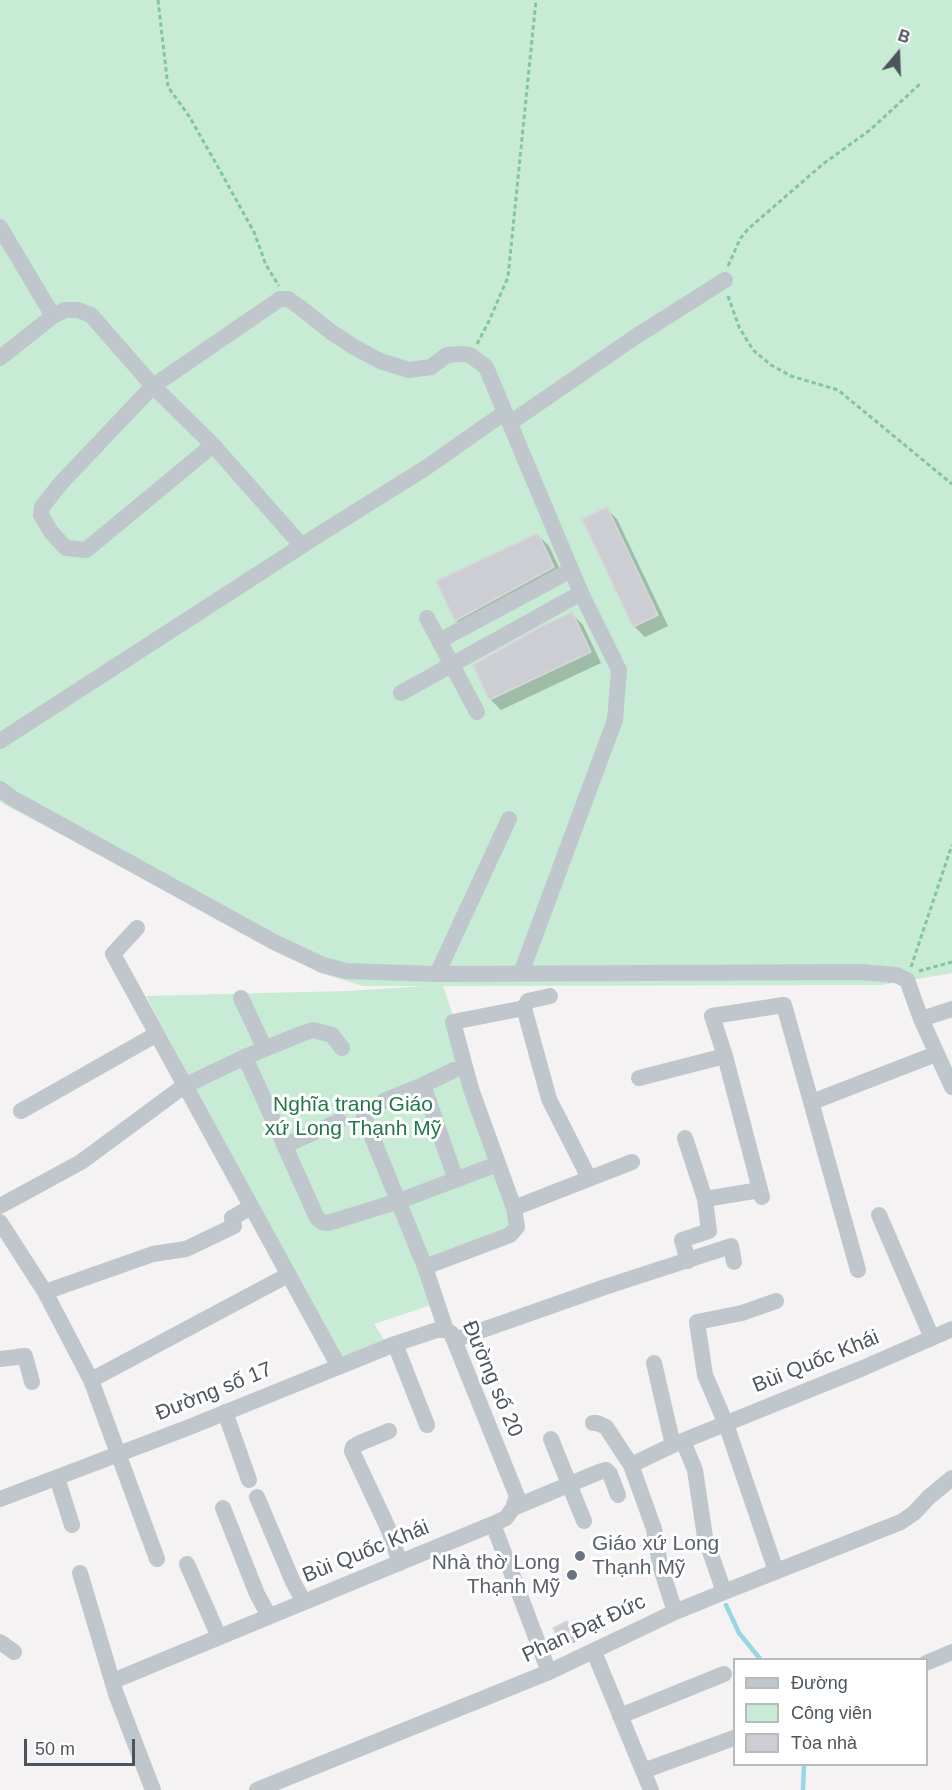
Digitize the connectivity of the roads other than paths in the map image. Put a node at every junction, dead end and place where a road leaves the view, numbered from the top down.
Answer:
1 (0, 227) edge
2 (725, 280) road end
3 (53, 316) junction
4 (0, 358) edge
5 (153, 386) junction
6 (507, 418) junction
7 (213, 445) junction
8 (302, 546) junction
9 (572, 570) junction
10 (581, 592) junction
11 (427, 618) dead end
12 (439, 640) junction
13 (453, 664) junction
14 (401, 693) dead end
15 (477, 712) dead end
16 (0, 741) edge
17 (0, 789) edge
18 (509, 819) dead end
19 (137, 928) dead end
20 (521, 973) junction
21 (437, 974) junction
22 (550, 996) dead end
23 (241, 998) dead end
24 (524, 1008) junction
25 (952, 1009) edge
26 (921, 1018) junction
27 (157, 1034) junction
28 (342, 1048) dead end
29 (265, 1049) junction
30 (936, 1054) junction
31 (725, 1056) junction
32 (245, 1057) junction
33 (454, 1070) dead end
34 (639, 1078) dead end
35 (423, 1085) junction
36 (184, 1086) junction
37 (952, 1087) edge
38 (384, 1101) dead end
39 (812, 1102) junction
40 (21, 1111) dead end
41 (364, 1117) dead end
42 (339, 1121) dead end
43 (685, 1138) dead end
44 (286, 1144) junction
45 (632, 1162) dead end
46 (492, 1166) dead end
47 (588, 1178) junction
48 (456, 1180) junction
49 (705, 1199) junction
50 (399, 1201) junction
51 (0, 1206) edge
52 (251, 1207) junction
53 (514, 1208) junction
54 (879, 1215) dead end
55 (0, 1222) edge
56 (688, 1261) junction
57 (734, 1262) dead end
58 (425, 1266) junction
59 (858, 1270) dead end
60 (288, 1275) junction
61 (45, 1292) junction
62 (776, 1301) dead end
63 (952, 1329) edge
64 (450, 1335) junction
65 (932, 1338) junction
66 (396, 1344) junction
67 (0, 1359) edge
68 (654, 1363) dead end
69 (338, 1365) junction
70 (91, 1380) junction
71 (32, 1382) dead end
72 (225, 1412) junction
73 (592, 1423) dead end
74 (726, 1424) junction
75 (427, 1425) dead end
76 (389, 1431) dead end
77 (551, 1439) dead end
78 (678, 1443) junction
79 (117, 1454) junction
80 (631, 1465) junction
81 (57, 1478) junction
82 (952, 1478) edge
83 (249, 1480) dead end
84 (570, 1485) junction
85 (618, 1495) dead end
86 (257, 1497) dead end
87 (0, 1499) edge
88 (223, 1508) dead end
89 (513, 1508) junction
90 (584, 1521) dead end
91 (72, 1524) dead end
92 (493, 1524) junction
93 (157, 1559) dead end
94 (400, 1563) junction
95 (187, 1564) dead end
96 (776, 1571) junction
97 (80, 1573) dead end
98 (725, 1591) junction
99 (304, 1602) junction
100 (675, 1612) junction
101 (269, 1616) junction
102 (219, 1637) junction
103 (0, 1642) edge
104 (14, 1652) dead end
105 (594, 1652) junction
106 (952, 1652) edge
107 (928, 1662) edge
108 (549, 1672) junction
109 (724, 1674) dead end
110 (113, 1681) junction
111 (620, 1716) junction
112 (733, 1739) edge
113 (643, 1771) junction
114 (648, 1789) edge
115 (153, 1790) edge
116 (257, 1790) edge

1 - 3 street
2 - 6 street
3 - 4 street
3 - 5 street
5 - 6 street
5 - 7 street
5 - 7 street
6 - 8 street
6 - 9 street
7 - 8 street
8 - 16 street
9 - 10 street
9 - 12 street
10 - 13 street
10 - 20 street
11 - 12 street
12 - 13 street
13 - 14 street
13 - 15 street
17 - 21 street
18 - 21 street
19 - 27 street
20 - 21 street
20 - 26 street
22 - 24 street
23 - 29 street
24 - 47 street
24 - 53 street
25 - 26 street
26 - 30 street
27 - 36 street
27 - 40 street
28 - 29 street
29 - 32 street
30 - 37 street
30 - 39 street
31 - 34 street
31 - 39 street
31 - 49 street
32 - 36 street
32 - 44 street
33 - 35 street
35 - 38 street
35 - 48 street
36 - 51 street
36 - 52 street
39 - 59 street
41 - 50 street, Đường số 20
42 - 44 street
43 - 49 street
44 - 50 street
45 - 47 street
46 - 48 street
47 - 53 street
48 - 50 street
49 - 56 street
50 - 58 street, Đường số 20
52 - 60 street
52 - 61 street
53 - 58 street
54 - 65 street
55 - 61 street
56 - 57 street, Đường số 17
56 - 64 street, Đường số 17
58 - 64 street, Đường số 20
60 - 69 street
60 - 70 street
61 - 70 street
62 - 74 street
63 - 65 street, Bùi Quốc Khái
64 - 66 street, Đường số 17
64 - 89 street, Đường số 20
65 - 74 street, Bùi Quốc Khái
66 - 69 street, Đường số 17
66 - 75 street
67 - 71 street
68 - 78 street
69 - 72 street, Đường số 17
70 - 79 street
72 - 79 street, Đường số 17
72 - 83 street
73 - 80 street
74 - 78 street, Bùi Quốc Khái
74 - 96 street
76 - 94 street
77 - 84 street
78 - 80 street, Bùi Quốc Khái
78 - 98 street
79 - 81 street, Đường số 17
79 - 93 street
80 - 100 street
81 - 87 street, Đường số 17
81 - 91 street
82 - 96 street, Phan Đạt Đức
84 - 85 street, Bùi Quốc Khái
84 - 89 street, Bùi Quốc Khái
84 - 90 street
86 - 99 street
88 - 101 street
89 - 92 street, Bùi Quốc Khái
92 - 94 street, Bùi Quốc Khái
92 - 108 street
94 - 99 street, Bùi Quốc Khái
95 - 102 street
96 - 98 street, Phan Đạt Đức
97 - 110 street
98 - 100 street, Phan Đạt Đức
99 - 101 street, Bùi Quốc Khái
100 - 105 street, Phan Đạt Đức
101 - 102 street, Bùi Quốc Khái
102 - 110 street, Bùi Quốc Khái
103 - 104 street
105 - 108 street, Phan Đạt Đức
105 - 111 street
106 - 107 street
108 - 116 street, Phan Đạt Đức
109 - 111 street
110 - 115 street
111 - 113 street
112 - 113 street
113 - 114 street

